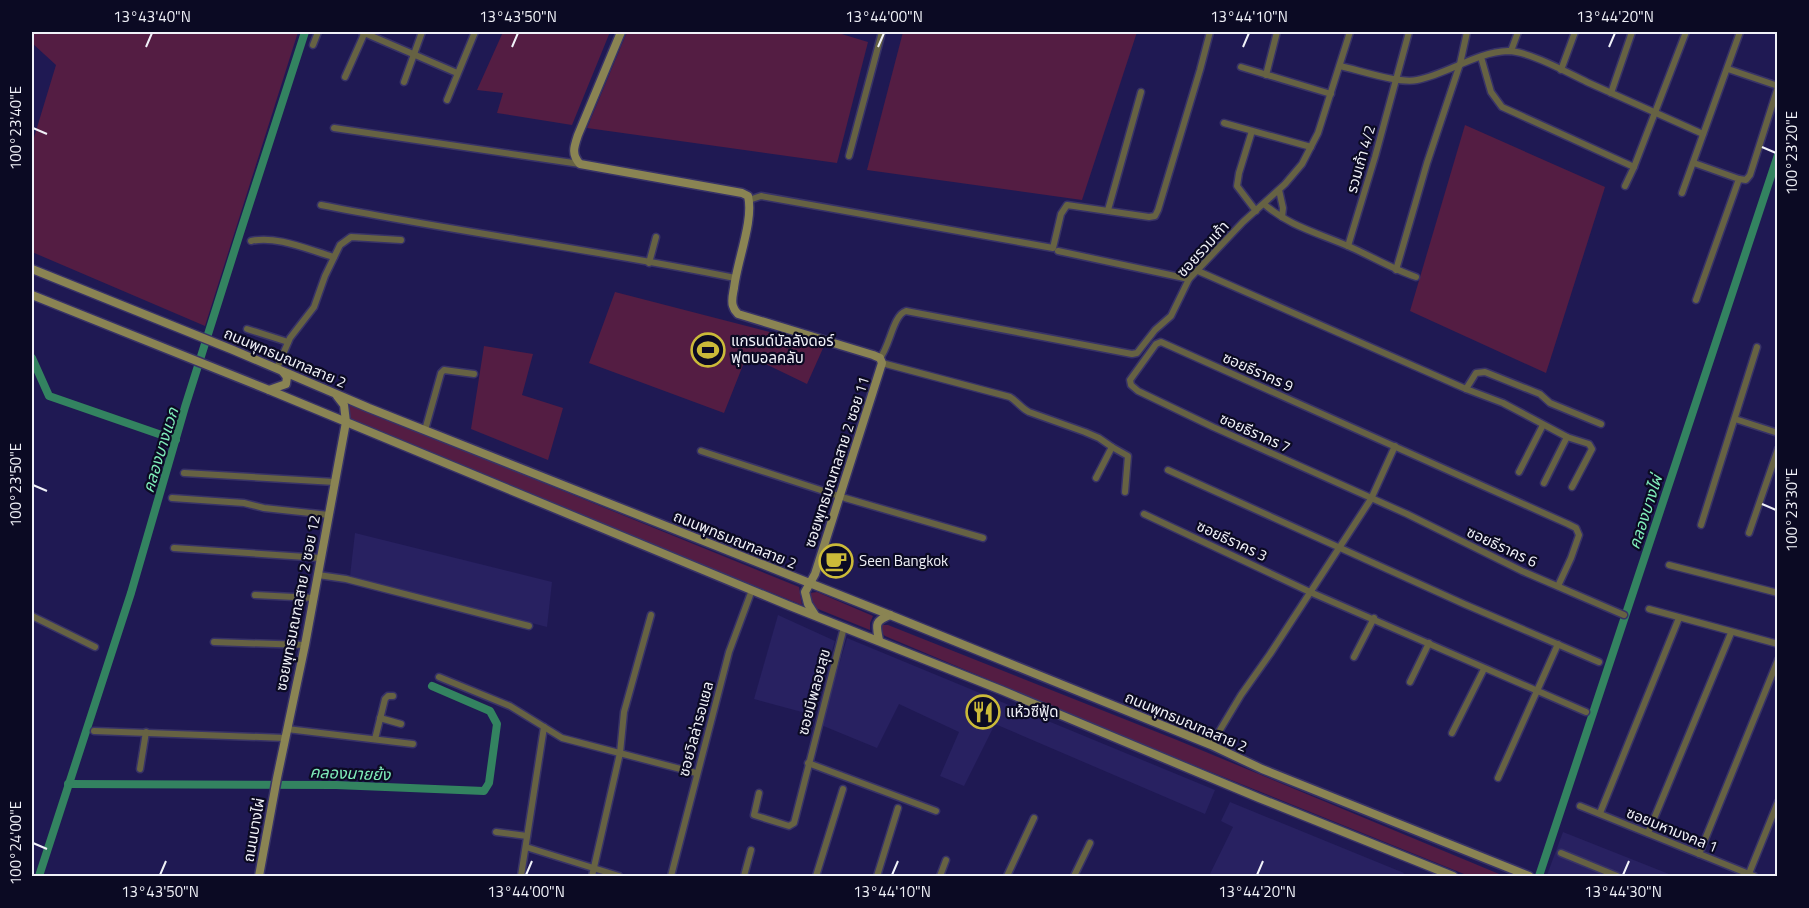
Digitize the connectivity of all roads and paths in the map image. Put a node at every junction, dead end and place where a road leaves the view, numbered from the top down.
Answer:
1 (318, 32) edge
2 (364, 32) edge
3 (422, 32) edge
4 (475, 32) edge
5 (621, 32) edge
6 (882, 32) edge
7 (1210, 32) edge
8 (1277, 32) edge
9 (1350, 32) edge
10 (1409, 32) edge
11 (1467, 32) edge
12 (1518, 32) edge
13 (1575, 32) edge
14 (1632, 32) edge
15 (1686, 32) edge
16 (1740, 32) edge
17 (313, 45) dead end
18 (1511, 51) junction
19 (414, 53) junction
20 (1481, 57) junction
21 (1460, 64) junction
22 (1340, 66) junction
23 (1241, 68) dead end
24 (1561, 69) junction
25 (1728, 69) junction
26 (458, 73) junction
27 (1266, 75) junction
28 (345, 77) dead end
29 (1396, 79) junction
30 (404, 82) dead end
31 (1778, 86) edge
32 (1141, 92) dead end
33 (1611, 93) junction
34 (1331, 94) junction
35 (447, 100) dead end
36 (1655, 113) junction
37 (1224, 123) dead end
38 (334, 128) dead end
39 (1252, 130) junction
40 (1703, 134) junction
41 (1311, 147) junction
42 (849, 156) dead end
43 (1694, 163) junction
44 (580, 164) junction
45 (1634, 167) junction
46 (1738, 179) junction
47 (1625, 186) dead end
48 (1279, 190) junction
49 (1682, 193) dead end
50 (749, 200) junction
51 (1264, 204) junction
52 (321, 205) dead end
53 (1108, 210) junction
54 (1256, 211) junction
55 (1282, 217) junction
56 (656, 237) dead end
57 (401, 240) dead end
58 (251, 241) dead end
59 (1348, 246) junction
60 (1058, 251) dead end
61 (334, 257) junction
62 (649, 263) junction
63 (32, 269) edge
64 (1396, 270) junction
65 (1198, 271) junction
66 (1416, 277) dead end
67 (735, 278) junction
68 (1189, 279) junction
69 (32, 295) edge
70 (1696, 300) dead end
71 (247, 329) dead end
72 (288, 342) junction
73 (1757, 347) dead end
74 (881, 360) junction
75 (279, 369) junction
76 (474, 375) dead end
77 (1131, 385) joint
78 (1466, 389) junction
79 (269, 390) junction
80 (334, 394) junction
81 (1735, 418) junction
82 (346, 422) junction
83 (1601, 424) dead end
84 (1543, 425) junction
85 (425, 430) junction
86 (1778, 433) edge
87 (1567, 437) junction
88 (1395, 446) junction
89 (1112, 447) junction
90 (1778, 449) edge
91 (701, 451) dead end
92 (1168, 470) dead end
93 (1520, 472) dead end
94 (184, 473) dead end
95 (1096, 478) dead end
96 (335, 482) junction
97 (1544, 483) dead end
98 (1572, 487) dead end
99 (1125, 492) dead end
100 (840, 496) junction
101 (172, 498) dead end
102 (1371, 499) junction
103 (1143, 514) dead end
104 (329, 515) junction
105 (1701, 525) dead end
106 (1749, 533) dead end
107 (983, 538) dead end
108 (1339, 547) junction
109 (174, 548) dead end
110 (321, 558) junction
111 (1669, 565) dead end
112 (318, 575) junction
113 (810, 584) junction
114 (1558, 586) junction
115 (752, 590) junction
116 (1310, 592) junction
117 (1778, 594) edge
118 (255, 595) dead end
119 (314, 598) junction
120 (1649, 609) dead end
121 (651, 615) dead end
122 (815, 615) junction
123 (890, 615) junction
124 (1624, 615) dead end
125 (32, 616) edge
126 (1374, 618) junction
127 (1679, 618) junction
128 (529, 626) dead end
129 (844, 627) junction
130 (1731, 633) junction
131 (879, 640) junction
132 (214, 642) dead end
133 (1429, 643) junction
134 (1558, 644) junction
135 (1778, 644) edge
136 (305, 645) junction
137 (95, 647) dead end
138 (1354, 657) dead end
139 (1778, 660) edge
140 (1599, 662) dead end
141 (1484, 669) junction
142 (440, 677) dead end
143 (1410, 682) dead end
144 (1537, 690) junction
145 (393, 696) dead end
146 (1586, 712) dead end
147 (380, 718) junction
148 (401, 724) dead end
149 (544, 727) junction
150 (94, 731) dead end
151 (146, 732) junction
152 (1452, 733) dead end
153 (286, 734) junction
154 (375, 739) junction
155 (413, 744) dead end
156 (1210, 745) junction
157 (620, 753) junction
158 (808, 764) junction
159 (140, 770) dead end
160 (696, 773) junction
161 (1498, 778) dead end
162 (275, 789) joint
163 (843, 789) dead end
164 (759, 793) dead end
165 (1778, 802) edge
166 (1580, 806) dead end
167 (898, 808) dead end
168 (936, 812) dead end
169 (1600, 813) junction
170 (1034, 818) dead end
171 (496, 832) dead end
172 (1648, 833) junction
173 (527, 836) junction
174 (1090, 843) dead end
175 (526, 847) junction
176 (751, 850) dead end
177 (1561, 853) dead end
178 (1699, 854) junction
179 (946, 860) dead end
180 (594, 868) junction
181 (259, 876) edge
182 (521, 876) edge
183 (592, 876) edge
184 (619, 876) edge
185 (671, 876) edge
186 (744, 876) edge
187 (816, 876) edge
188 (877, 876) edge
189 (940, 876) edge
190 (1007, 876) edge
191 (1074, 876) edge
192 (1453, 876) edge
193 (1529, 876) edge
194 (1617, 876) edge
195 (1751, 876) edge

1 - 17 street
2 - 19 street
2 - 28 street
3 - 19 street
4 - 26 street
5 - 44 main road
6 - 42 street
7 - 53 street
8 - 27 street
9 - 22 street, ซอยรวมเก้า
10 - 29 street, รวมเก้า 4/2
11 - 21 street
12 - 18 street
13 - 24 street
14 - 33 street
15 - 36 street
16 - 25 street
18 - 20 street
18 - 24 street
19 - 26 street
19 - 30 street
20 - 21 street
20 - 45 street
21 - 29 street
21 - 64 street
22 - 29 street
22 - 34 street, ซอยรวมเก้า
23 - 27 street
24 - 33 street
25 - 31 street
25 - 40 street
26 - 35 street
27 - 34 street
29 - 59 street, รวมเก้า 4/2
31 - 46 street
32 - 53 street
33 - 36 street
34 - 41 street, ซอยรวมเก้า
36 - 40 street
36 - 45 street
37 - 39 street
38 - 44 street
39 - 41 street
39 - 54 street
40 - 43 street
41 - 48 street, ซอยรวมเก้า
43 - 46 street
43 - 49 street
44 - 50 main road
45 - 47 street
46 - 70 street
48 - 51 street, ซอยรวมเก้า
48 - 55 street
50 - 53 street
50 - 67 main road
51 - 54 street, ซอยรวมเก้า
51 - 55 street
52 - 62 street
54 - 65 street, ซอยรวมเก้า
55 - 59 street
56 - 62 street
57 - 61 street
58 - 61 street
59 - 64 street
60 - 68 street
61 - 72 street
62 - 67 street
63 - 75 main road, ถนนพุทธมณฑลสาย 2
64 - 66 street
65 - 68 street, ซอยรวมเก้า
65 - 78 street
67 - 74 main road
68 - 74 street, ซอยรวมเก้า
69 - 79 main road
71 - 72 street
72 - 75 street
73 - 81 street
74 - 89 street
74 - 100 main road, ซอยพุทธมณฑลสาย 2 ซอย 11
75 - 79 main road
75 - 80 main road, ถนนพุทธมณฑลสาย 2
76 - 85 street
77 - 88 street, ซอยธีราคร 9
77 - 102 street, ซอยธีราคร 7
78 - 83 street
78 - 84 street
79 - 82 main road
80 - 82 main road
80 - 85 main road, ถนนพุทธมณฑลสาย 2
81 - 86 street
81 - 105 street
82 - 96 main road, ซอยพุทธมณฑลสาย 2 ซอย 12
82 - 115 main road
84 - 87 street
84 - 93 street
85 - 113 main road, ถนนพุทธมณฑลสาย 2
87 - 97 street
87 - 98 street
88 - 102 street
88 - 114 street
89 - 95 street
89 - 99 street
90 - 106 street
91 - 100 street
92 - 108 street
94 - 96 street
96 - 104 main road, ซอยพุทธมณฑลสาย 2 ซอย 12
100 - 107 street
100 - 113 main road, ซอยพุทธมณฑลสาย 2 ซอย 11
101 - 104 street
102 - 108 street
102 - 114 street, ซอยธีราคร 6
103 - 116 street, ซอยธีราคร 3
104 - 110 main road, ซอยพุทธมณฑลสาย 2 ซอย 12
108 - 116 street
108 - 134 street
109 - 110 street
110 - 112 main road, ซอยพุทธมณฑลสาย 2 ซอย 12
111 - 117 street
112 - 119 main road, ซอยพุทธมณฑลสาย 2 ซอย 12
112 - 128 street
113 - 122 main road
113 - 123 main road, ถนนพุทธมณฑลสาย 2
114 - 124 street, ซอยธีราคร 6
115 - 122 main road
115 - 160 street, ซอยวิลล่ารอแยล
116 - 126 street, ซอยธีราคร 3
116 - 156 street
118 - 119 street
119 - 136 main road, ซอยพุทธมณฑลสาย 2 ซอย 12
120 - 127 street
121 - 157 street
122 - 129 main road
123 - 131 main road
123 - 156 main road, ถนนพุทธมณฑลสาย 2
125 - 137 street
126 - 133 street, ซอยธีราคร 3
126 - 138 street
127 - 130 street
127 - 169 street
129 - 131 main road
129 - 158 street, ซอยมีพลอยสุข
130 - 135 street
130 - 172 street
131 - 192 main road
132 - 136 street
133 - 141 street, ซอยธีราคร 3
133 - 143 street
134 - 140 street
134 - 144 street
136 - 153 main road, ซอยพุทธมณฑลสาย 2 ซอย 12
139 - 178 street
141 - 144 street, ซอยธีราคร 3
141 - 152 street
142 - 149 street
144 - 146 street, ซอยธีราคร 3
144 - 161 street
145 - 147 street
147 - 148 street
147 - 154 street
149 - 157 street
149 - 173 street
150 - 151 street
151 - 153 street
151 - 159 street
153 - 154 street
153 - 162 main road, ซอยพุทธมณฑลสาย 2 ซอย 12
154 - 155 street
156 - 193 main road, ถนนพุทธมณฑลสาย 2
157 - 160 street
157 - 180 street
158 - 164 street, ซอยมีพลอยสุข
158 - 168 street
160 - 185 street, ซอยวิลล่ารอแยล
162 - 181 main road, ถนนบางไผ่
163 - 187 street
165 - 195 street
166 - 169 street, ซอยมหามงคล 1
167 - 188 street
169 - 172 street, ซอยมหามงคล 1
170 - 190 street
171 - 173 street
172 - 178 street, ซอยมหามงคล 1
173 - 175 street
174 - 191 street
175 - 180 street
175 - 182 street
176 - 186 street
177 - 194 street
178 - 195 street, ซอยมหามงคล 1
179 - 189 street
180 - 183 street
180 - 184 street

